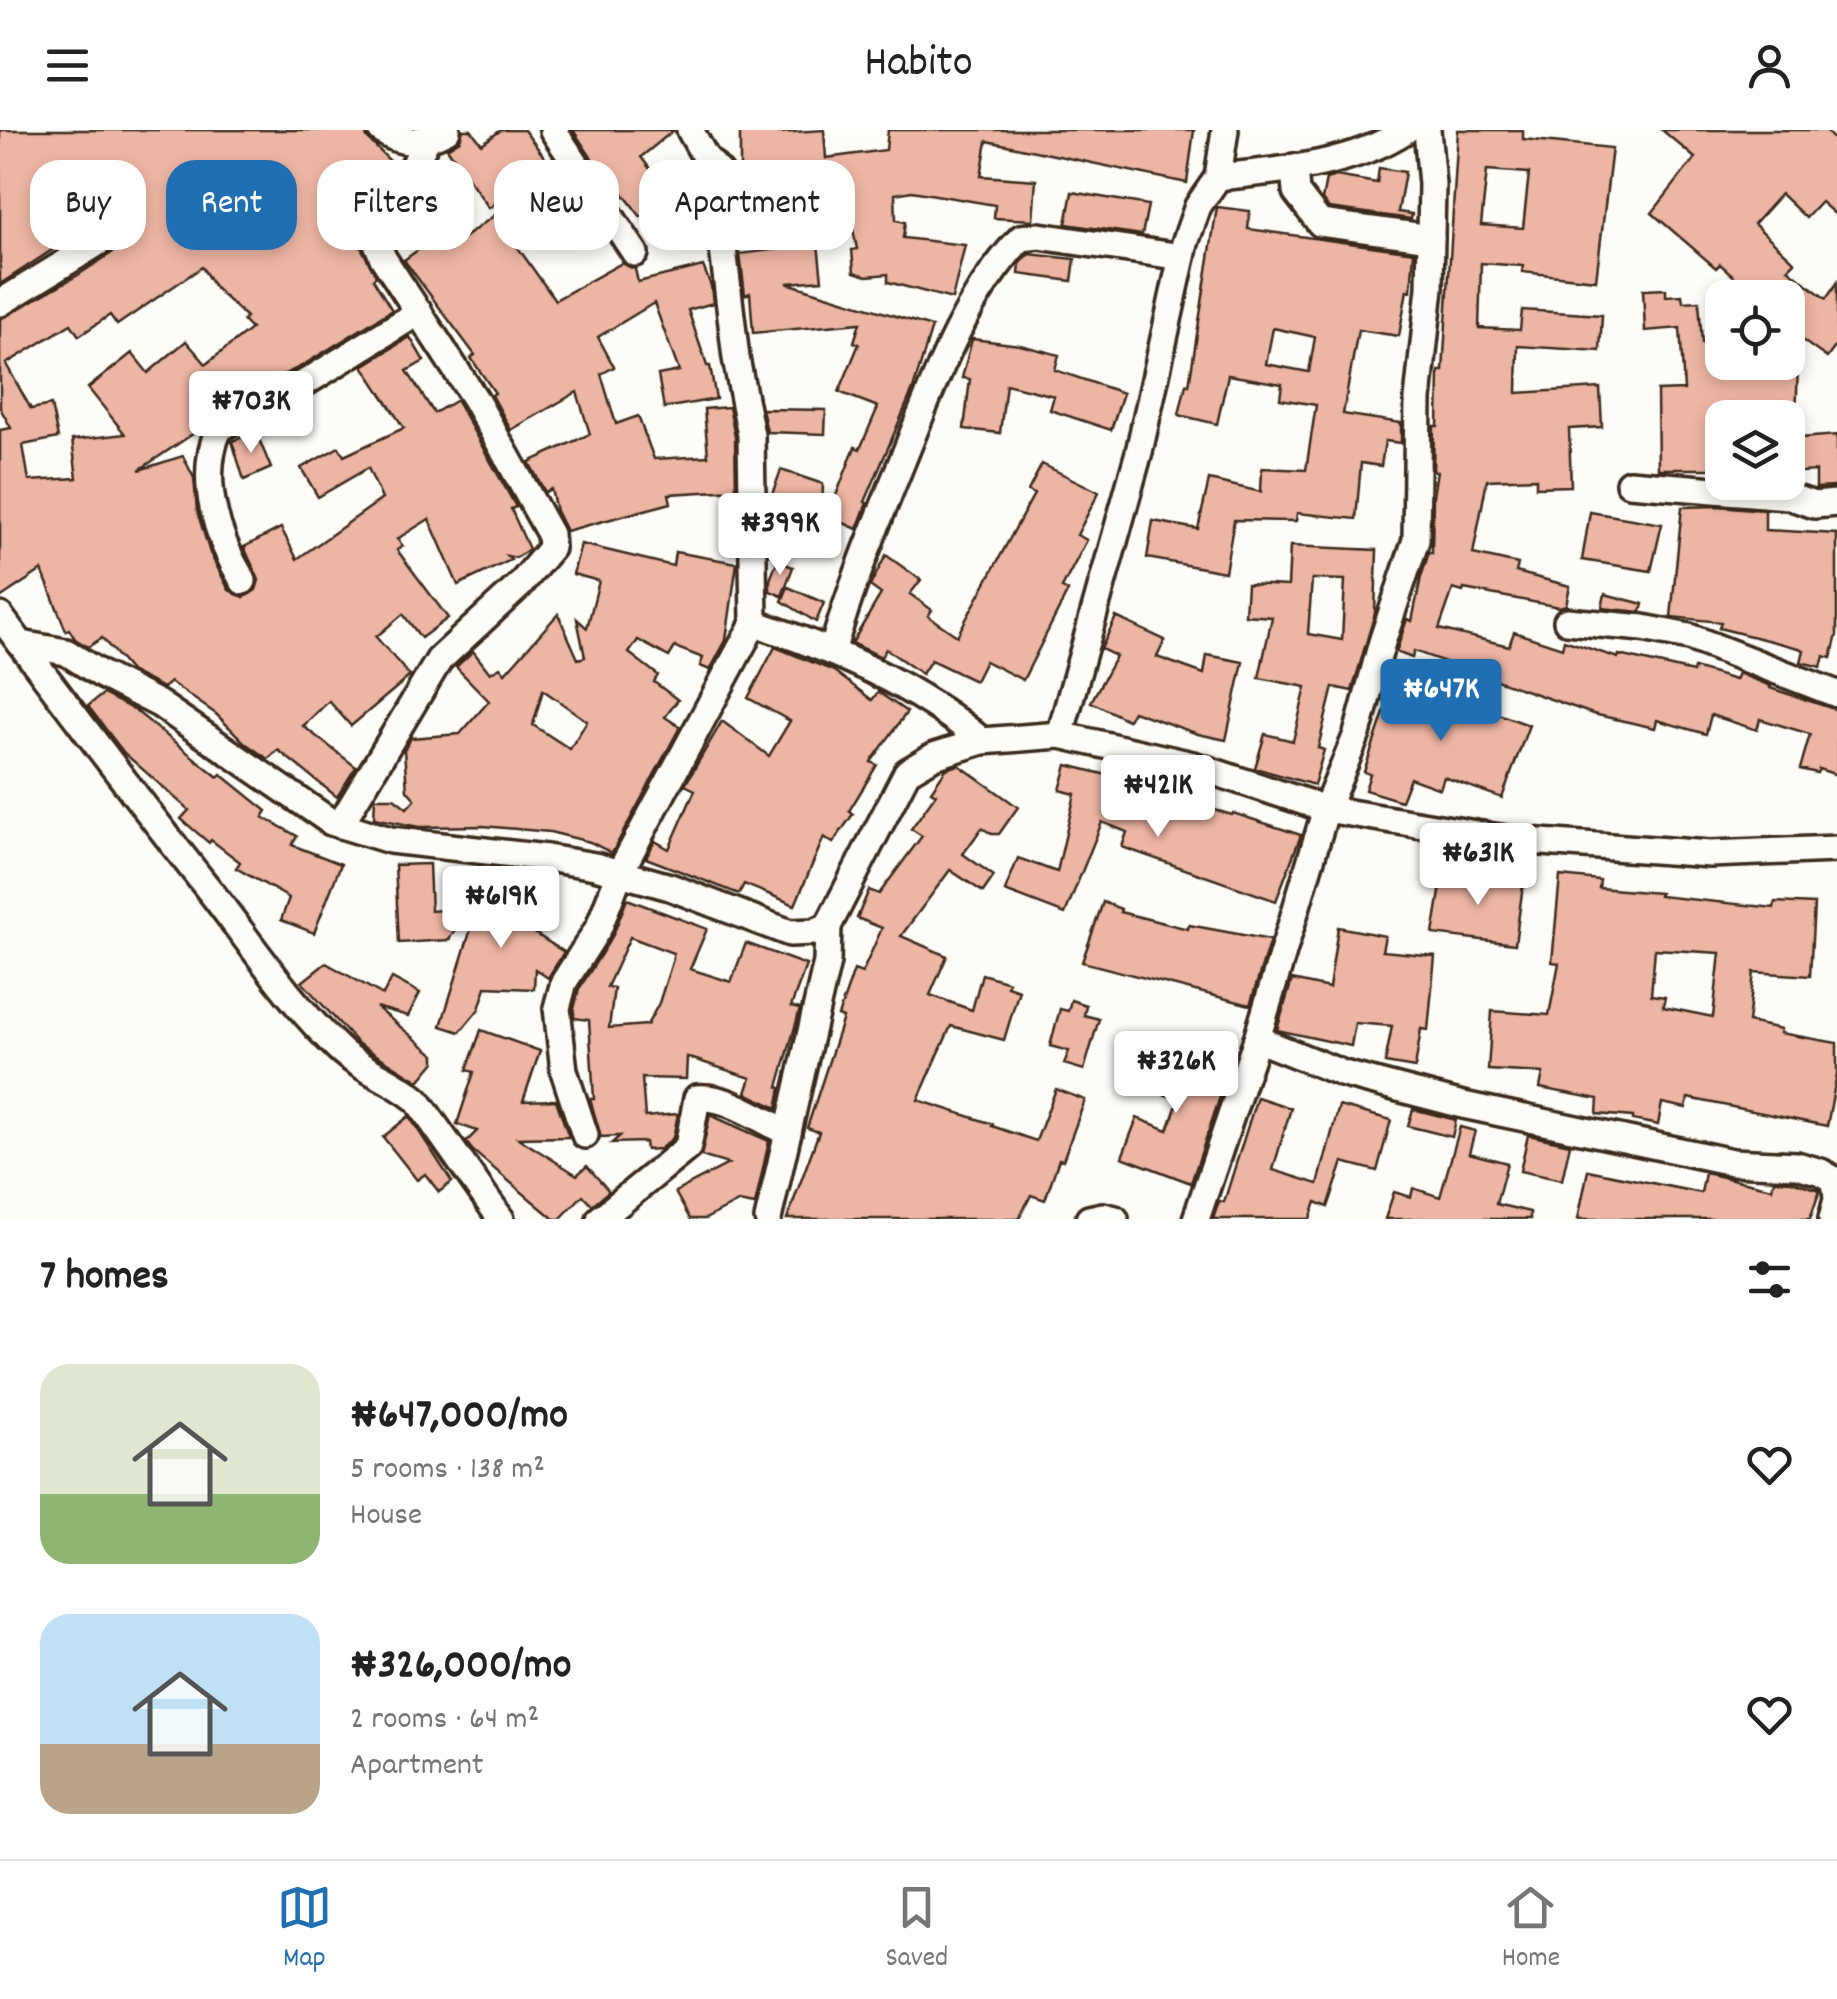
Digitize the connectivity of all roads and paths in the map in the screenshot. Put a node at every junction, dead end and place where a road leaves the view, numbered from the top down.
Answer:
1 (382, 130) edge
2 (553, 130) edge
3 (690, 130) edge
4 (1225, 130) edge
5 (1406, 130) edge
6 (1428, 130) edge
7 (437, 136) edge
8 (1294, 167) junction
9 (1218, 177) junction
10 (1431, 238) junction
11 (86, 250) edge
12 (635, 253) dead end
13 (1182, 257) junction
14 (0, 303) edge
15 (419, 312) junction
16 (1629, 483) dead end
17 (1837, 503) edge
18 (243, 580) dead end
19 (0, 616) edge
20 (1568, 621) dead end
21 (754, 622) junction
22 (21, 644) junction
23 (832, 652) junction
24 (1837, 694) edge
25 (1060, 735) junction
26 (982, 741) junction
27 (1326, 809) junction
28 (340, 825) junction
29 (1837, 849) edge
30 (620, 872) junction
31 (828, 926) junction
32 (1257, 1039) junction
33 (788, 1133) junction
34 (585, 1135) dead end
35 (501, 1219) edge
36 (600, 1219) edge
37 (768, 1219) edge
38 (1089, 1219) edge
39 (1115, 1219) edge
40 (1196, 1219) edge
41 (1832, 1219) edge

1 - 7 street
2 - 12 street
3 - 21 street
4 - 9 street
5 - 8 street
6 - 10 street
7 - 15 street
8 - 9 street
8 - 10 street
9 - 13 street
10 - 27 street
11 - 14 street
13 - 23 street
13 - 25 street
15 - 18 street
15 - 28 street
16 - 17 street
19 - 22 street
20 - 24 street
21 - 23 street
21 - 30 street
22 - 28 street
22 - 35 street
23 - 26 street
25 - 26 street
25 - 27 street
26 - 31 street
27 - 29 street
27 - 32 street
28 - 30 street
30 - 31 street
30 - 34 street
31 - 33 street
32 - 40 street
32 - 41 street
33 - 36 street
33 - 37 street
38 - 39 street

